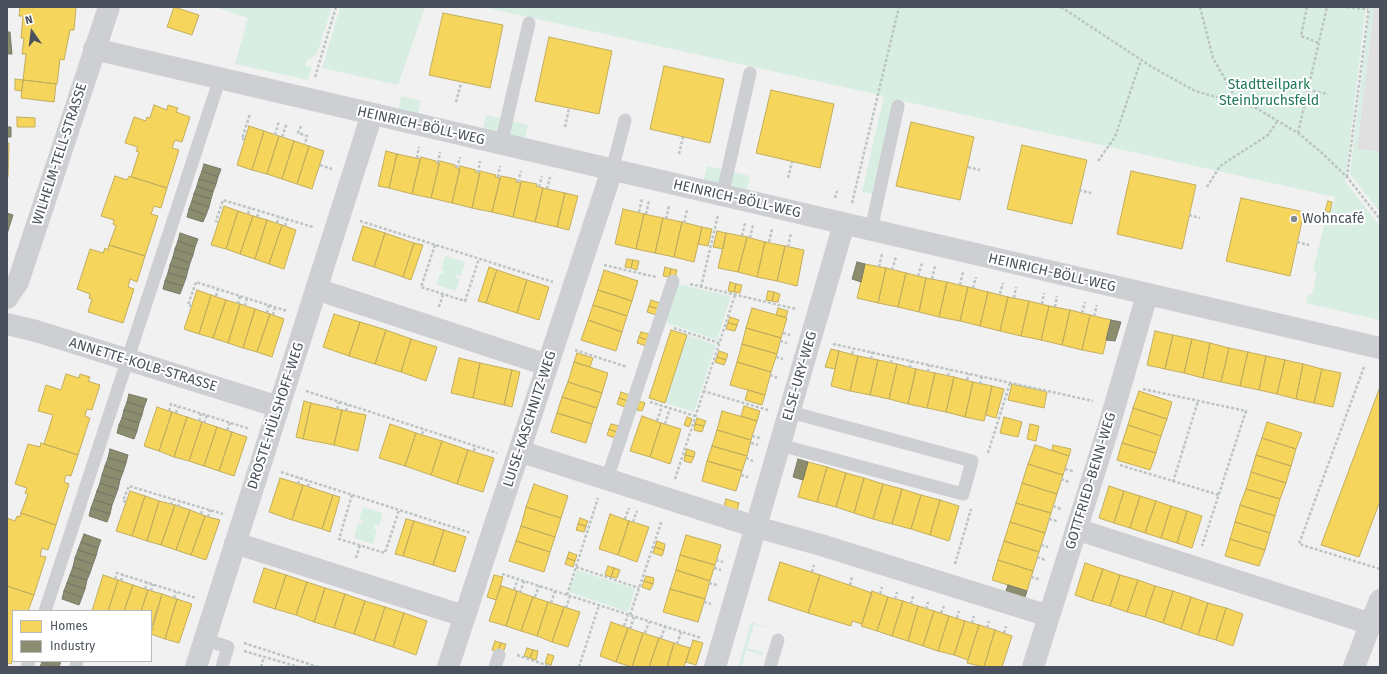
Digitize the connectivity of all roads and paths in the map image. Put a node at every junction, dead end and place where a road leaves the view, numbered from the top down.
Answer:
1 (109, 7) edge
2 (336, 7) edge
3 (898, 7) edge
4 (1061, 7) edge
5 (1200, 7) edge
6 (1307, 7) edge
7 (1328, 7) edge
8 (1342, 7) edge
9 (1368, 8) edge
10 (529, 23) dead end
11 (1319, 43) junction
12 (94, 49) junction
13 (1141, 59) junction
14 (750, 73) dead end
15 (220, 78) junction
16 (461, 82) dead end
17 (1308, 90) junction
18 (1328, 94) dead end
19 (308, 99) junction
20 (456, 102) dead end
21 (1239, 103) junction
22 (898, 106) dead end
23 (569, 108) dead end
24 (250, 114) dead end
25 (372, 114) junction
26 (625, 120) dead end
27 (1278, 120) junction
28 (279, 121) dead end
29 (287, 123) dead end
30 (301, 126) dead end
31 (565, 127) dead end
32 (1298, 133) junction
33 (275, 135) dead end
34 (683, 136) dead end
35 (282, 137) dead end
36 (245, 139) dead end
37 (304, 144) dead end
38 (420, 144) dead end
39 (441, 149) dead end
40 (460, 154) dead end
41 (501, 154) junction
42 (679, 154) dead end
43 (417, 158) dead end
44 (481, 158) dead end
45 (792, 162) dead end
46 (1098, 162) dead end
47 (438, 163) dead end
48 (968, 167) dead end
49 (457, 168) dead end
50 (521, 168) dead end
51 (612, 170) junction
52 (980, 170) dead end
53 (478, 173) dead end
54 (542, 173) dead end
55 (551, 175) dead end
56 (498, 177) dead end
57 (1347, 177) junction
58 (788, 178) dead end
59 (518, 182) dead end
60 (539, 187) dead end
61 (1207, 187) dead end
62 (547, 189) dead end
63 (1080, 190) dead end
64 (1091, 193) dead end
65 (642, 196) dead end
66 (650, 198) dead end
67 (669, 202) dead end
68 (720, 205) junction
69 (688, 207) dead end
70 (250, 208) junction
71 (259, 211) junction
72 (638, 212) dead end
73 (248, 214) dead end
74 (646, 214) dead end
75 (1190, 215) dead end
76 (257, 217) dead end
77 (279, 217) junction
78 (1200, 218) dead end
79 (287, 219) junction
80 (666, 219) dead end
81 (1380, 219) edge
82 (746, 221) dead end
83 (218, 222) dead end
84 (684, 223) dead end
85 (754, 223) dead end
86 (277, 224) dead end
87 (337, 224) junction
88 (844, 224) junction
89 (285, 226) dead end
90 (772, 227) dead end
91 (383, 228) junction
92 (390, 230) junction
93 (871, 230) junction
94 (382, 232) dead end
95 (791, 232) dead end
96 (389, 234) dead end
97 (742, 236) dead end
98 (750, 238) dead end
99 (769, 242) dead end
100 (1297, 242) dead end
101 (435, 245) junction
102 (1310, 245) dead end
103 (788, 247) dead end
104 (883, 252) dead end
105 (896, 255) dead end
106 (479, 259) junction
107 (582, 260) junction
108 (922, 261) dead end
109 (936, 264) dead end
110 (879, 267) dead end
111 (892, 270) dead end
112 (963, 271) dead end
113 (523, 273) junction
114 (977, 274) dead end
115 (532, 276) junction
116 (918, 276) dead end
117 (522, 278) dead end
118 (932, 279) dead end
119 (1004, 280) dead end
120 (530, 281) dead end
121 (673, 281) junction
122 (1017, 283) dead end
123 (960, 285) dead end
124 (701, 287) junction
125 (973, 288) dead end
126 (218, 289) junction
127 (316, 289) junction
128 (573, 289) junction
129 (1045, 289) dead end
130 (1058, 292) dead end
131 (1000, 294) dead end
132 (735, 295) junction
133 (1147, 295) junction
134 (216, 296) dead end
135 (240, 296) junction
136 (7, 298) edge
137 (247, 298) junction
138 (1014, 298) dead end
139 (1086, 298) dead end
140 (1098, 301) dead end
141 (238, 304) dead end
142 (1042, 304) dead end
143 (269, 305) junction
144 (192, 306) dead end
145 (245, 306) dead end
146 (275, 307) junction
147 (1055, 307) dead end
148 (798, 309) dead end
149 (267, 313) dead end
150 (1082, 313) dead end
151 (273, 315) dead end
152 (1094, 316) dead end
153 (307, 317) junction
154 (659, 323) junction
155 (7, 324) edge
156 (719, 343) junction
157 (828, 343) dead end
158 (554, 344) junction
159 (1376, 347) edge
160 (854, 348) junction
161 (872, 352) junction
162 (852, 354) dead end
163 (892, 357) junction
164 (871, 358) dead end
165 (128, 360) junction
166 (911, 361) junction
167 (891, 363) dead end
168 (547, 365) junction
169 (929, 365) junction
170 (910, 368) dead end
171 (950, 370) junction
172 (643, 372) junction
173 (928, 372) dead end
174 (969, 374) junction
175 (948, 376) dead end
176 (982, 376) junction
177 (967, 380) dead end
178 (286, 384) junction
179 (980, 384) dead end
180 (1121, 384) junction
181 (704, 391) junction
182 (635, 397) junction
183 (1198, 401) junction
184 (339, 402) junction
185 (348, 405) junction
186 (662, 406) junction
187 (1114, 406) junction
188 (178, 407) junction
189 (279, 407) junction
190 (670, 408) junction
191 (337, 409) dead end
192 (169, 411) dead end
193 (346, 411) dead end
194 (783, 412) junction
195 (176, 413) dead end
196 (201, 414) junction
197 (207, 415) junction
198 (696, 416) junction
199 (199, 421) dead end
200 (657, 421) dead end
201 (230, 422) junction
202 (204, 423) dead end
203 (665, 424) dead end
204 (412, 425) junction
205 (424, 429) junction
206 (227, 430) dead end
207 (410, 430) dead end
208 (422, 434) dead end
209 (270, 435) junction
210 (450, 437) junction
211 (448, 443) dead end
212 (780, 445) junction
213 (475, 446) junction
214 (474, 451) dead end
215 (518, 455) junction
216 (1098, 458) junction
217 (260, 465) junction
218 (300, 478) junction
219 (608, 479) junction
220 (1061, 480) dead end
221 (309, 481) junction
222 (1172, 482) junction
223 (1071, 483) dead end
224 (298, 484) dead end
225 (308, 487) dead end
226 (150, 492) junction
227 (352, 495) junction
228 (1219, 495) junction
229 (148, 497) dead end
230 (173, 499) junction
231 (668, 499) junction
232 (180, 501) junction
233 (126, 502) dead end
234 (171, 504) dead end
235 (1053, 506) dead end
236 (178, 507) dead end
237 (203, 508) junction
238 (1063, 509) dead end
239 (210, 510) junction
240 (399, 510) junction
241 (201, 514) dead end
242 (208, 517) dead end
243 (1049, 519) dead end
244 (243, 520) junction
245 (440, 523) junction
246 (450, 526) junction
247 (1067, 526) junction
248 (756, 527) junction
249 (438, 528) dead end
250 (449, 532) dead end
251 (490, 539) junction
252 (235, 543) junction
253 (1041, 545) dead end
254 (1050, 548) dead end
255 (481, 567) junction
256 (576, 567) junction
257 (1196, 568) junction
258 (1380, 569) edge
259 (123, 574) junction
260 (1031, 577) dead end
261 (115, 579) dead end
262 (518, 579) junction
263 (1040, 580) dead end
264 (121, 581) dead end
265 (524, 581) junction
266 (147, 582) junction
267 (153, 584) junction
268 (539, 586) junction
269 (639, 588) junction
270 (144, 589) dead end
271 (514, 590) dead end
272 (151, 591) dead end
273 (555, 591) junction
274 (176, 592) junction
275 (520, 593) dead end
276 (569, 595) junction
277 (535, 597) dead end
278 (174, 598) dead end
279 (1380, 600) edge
280 (551, 603) dead end
281 (216, 604) junction
282 (599, 605) junction
283 (566, 608) dead end
284 (46, 610) edge
285 (629, 615) junction
286 (464, 616) junction
287 (1049, 616) junction
288 (634, 617) junction
289 (649, 622) junction
290 (1371, 624) junction
291 (624, 626) dead end
292 (665, 627) junction
293 (630, 628) dead end
294 (681, 632) junction
295 (645, 633) dead end
296 (206, 635) junction
297 (661, 638) dead end
298 (702, 639) dead end
299 (778, 640) dead end
300 (677, 644) dead end
301 (228, 647) junction
302 (515, 655) dead end
303 (264, 657) junction
304 (290, 666) edge
305 (196, 667) edge
306 (222, 667) edge
307 (261, 667) edge
308 (299, 667) edge
309 (318, 667) edge
310 (448, 667) edge
311 (552, 667) edge
312 (579, 667) edge
313 (715, 667) edge
314 (770, 667) edge
315 (1033, 667) edge
316 (1354, 667) edge

1 - 12 street, WILHELM-TELL-STRASSE
2 - 19 path
3 - 88 path
4 - 13 path
5 - 21 path
6 - 11 path
7 - 11 path
8 - 9 path
9 - 57 path
10 - 41 lane
11 - 17 path
12 - 15 street, HEINRICH-BÖLL-WEG
12 - 136 street, WILHELM-TELL-STRASSE
13 - 21 path
13 - 46 path
14 - 68 lane
15 - 19 street, HEINRICH-BÖLL-WEG
15 - 165 lane
16 - 20 path
17 - 18 path
17 - 32 path
19 - 25 street, HEINRICH-BÖLL-WEG
21 - 27 path
22 - 93 lane
23 - 31 path
24 - 36 path
25 - 41 street, HEINRICH-BÖLL-WEG
25 - 87 street, DROSTE-HÜLSHOFF-WEG
26 - 51 lane
27 - 32 path
27 - 61 path
28 - 33 path
29 - 35 path
30 - 37 path
32 - 57 path
34 - 42 path
38 - 43 path
39 - 47 path
40 - 49 path
41 - 51 street, HEINRICH-BÖLL-WEG
41 - 56 path
44 - 53 path
45 - 58 path
48 - 52 path
50 - 59 path
51 - 68 street, HEINRICH-BÖLL-WEG
51 - 107 street, LUISE-KASCHNITZ-WEG
54 - 60 path
55 - 62 path
57 - 81 path
63 - 64 path
65 - 72 path
66 - 74 path
67 - 80 path
68 - 88 street, HEINRICH-BÖLL-WEG
68 - 124 path
69 - 84 path
70 - 71 path
70 - 73 path
70 - 83 path
71 - 76 path
71 - 77 path
75 - 78 path
77 - 79 path
77 - 86 path
79 - 87 path
79 - 89 path
82 - 97 path
85 - 98 path
87 - 91 path
87 - 127 street, DROSTE-HÜLSHOFF-WEG
88 - 93 street, HEINRICH-BÖLL-WEG
88 - 194 street, ELSE-URY-WEG
90 - 99 path
91 - 92 path
91 - 94 path
92 - 96 path
92 - 101 path
93 - 133 street, HEINRICH-BÖLL-WEG
95 - 103 path
100 - 102 path
101 - 106 path
101 - 106 path
104 - 110 path
105 - 111 path
106 - 113 path
107 - 121 path
107 - 128 street, LUISE-KASCHNITZ-WEG
108 - 116 path
109 - 118 path
112 - 123 path
113 - 115 path
113 - 117 path
114 - 125 path
115 - 120 path
115 - 128 path
119 - 131 path
121 - 124 path
121 - 154 lane
122 - 138 path
124 - 132 path
126 - 134 path
126 - 135 path
126 - 144 path
127 - 153 street, DROSTE-HÜLSHOFF-WEG
127 - 168 street
128 - 158 street, LUISE-KASCHNITZ-WEG
129 - 142 path
130 - 147 path
132 - 148 path
132 - 156 path
133 - 159 street, HEINRICH-BÖLL-WEG
133 - 180 street, GOTTFRIED-BENN-WEG
135 - 137 path
135 - 141 path
137 - 143 path
137 - 145 path
139 - 150 path
140 - 152 path
143 - 146 path
143 - 149 path
146 - 151 path
146 - 153 path
153 - 178 street, DROSTE-HÜLSHOFF-WEG
154 - 156 path
154 - 172 lane
155 - 165 street, ANNETTE-KOLB-STRASSE
156 - 181 path
157 - 160 path
158 - 168 street, LUISE-KASCHNITZ-WEG
158 - 172 path
159 - 258 path
160 - 161 path
160 - 162 path
161 - 163 path
161 - 164 path
163 - 166 path
163 - 167 path
165 - 189 street, ANNETTE-KOLB-STRASSE
165 - 284 lane
166 - 169 path
166 - 170 path
168 - 215 street, LUISE-KASCHNITZ-WEG
169 - 171 path
169 - 173 path
171 - 174 path
171 - 175 path
172 - 182 lane
174 - 176 path
174 - 177 path
176 - 179 path
176 - 187 path
178 - 184 path
178 - 189 street, DROSTE-HÜLSHOFF-WEG
180 - 183 path
180 - 187 street, GOTTFRIED-BENN-WEG
181 - 194 path
181 - 198 path
182 - 186 path
182 - 219 lane
183 - 222 path
183 - 228 path
184 - 185 path
184 - 191 path
185 - 193 path
185 - 204 path
186 - 190 path
186 - 200 path
187 - 216 street, GOTTFRIED-BENN-WEG
188 - 192 path
188 - 195 path
188 - 196 path
189 - 209 street, DROSTE-HÜLSHOFF-WEG
190 - 198 path
190 - 203 path
194 - 212 street, ELSE-URY-WEG
194 - 212 lane
196 - 197 path
196 - 199 path
197 - 201 path
197 - 202 path
198 - 231 path
201 - 206 path
201 - 209 path
204 - 205 path
204 - 207 path
205 - 208 path
205 - 210 path
209 - 217 street, DROSTE-HÜLSHOFF-WEG
210 - 211 path
210 - 213 path
212 - 248 street, ELSE-URY-WEG
213 - 214 path
213 - 215 path
215 - 219 street
215 - 251 street, LUISE-KASCHNITZ-WEG
216 - 222 path
216 - 247 street, GOTTFRIED-BENN-WEG
217 - 218 path
217 - 244 street, DROSTE-HÜLSHOFF-WEG
218 - 221 path
218 - 224 path
219 - 231 street
219 - 256 path
220 - 223 path
221 - 225 path
221 - 227 path
222 - 228 path
226 - 229 path
226 - 230 path
226 - 233 path
227 - 240 path
227 - 240 path
228 - 257 path
230 - 232 path
230 - 234 path
231 - 248 street
231 - 269 path
232 - 236 path
232 - 237 path
235 - 238 path
237 - 239 path
237 - 241 path
239 - 242 path
239 - 244 path
240 - 245 path
243 - 247 path
244 - 252 street, DROSTE-HÜLSHOFF-WEG
245 - 246 path
245 - 249 path
246 - 250 path
246 - 251 path
247 - 257 street
247 - 287 street, GOTTFRIED-BENN-WEG
248 - 287 street
248 - 313 street, ELSE-URY-WEG
251 - 255 street, LUISE-KASCHNITZ-WEG
252 - 281 street, DROSTE-HÜLSHOFF-WEG
252 - 286 street
253 - 254 path
255 - 262 path
255 - 286 street, LUISE-KASCHNITZ-WEG
256 - 269 path
256 - 276 path
257 - 290 street
259 - 261 path
259 - 264 path
259 - 266 path
260 - 263 path
262 - 265 path
262 - 271 path
265 - 268 path
265 - 275 path
266 - 267 path
266 - 270 path
267 - 272 path
267 - 274 path
268 - 273 path
268 - 277 path
269 - 285 path
273 - 276 path
273 - 280 path
274 - 278 path
274 - 281 path
276 - 282 path
276 - 283 path
279 - 290 street
281 - 296 street, DROSTE-HÜLSHOFF-WEG
282 - 285 path
282 - 312 path
285 - 288 path
285 - 291 path
286 - 310 street, LUISE-KASCHNITZ-WEG
287 - 315 street, GOTTFRIED-BENN-WEG
288 - 289 path
288 - 293 path
289 - 292 path
289 - 295 path
290 - 316 street
292 - 294 path
292 - 297 path
294 - 298 path
294 - 300 path
296 - 301 lane
296 - 305 street, DROSTE-HÜLSHOFF-WEG
296 - 309 path
299 - 314 lane
301 - 303 path
301 - 306 lane
302 - 311 path
303 - 304 path
303 - 307 path
304 - 308 path

